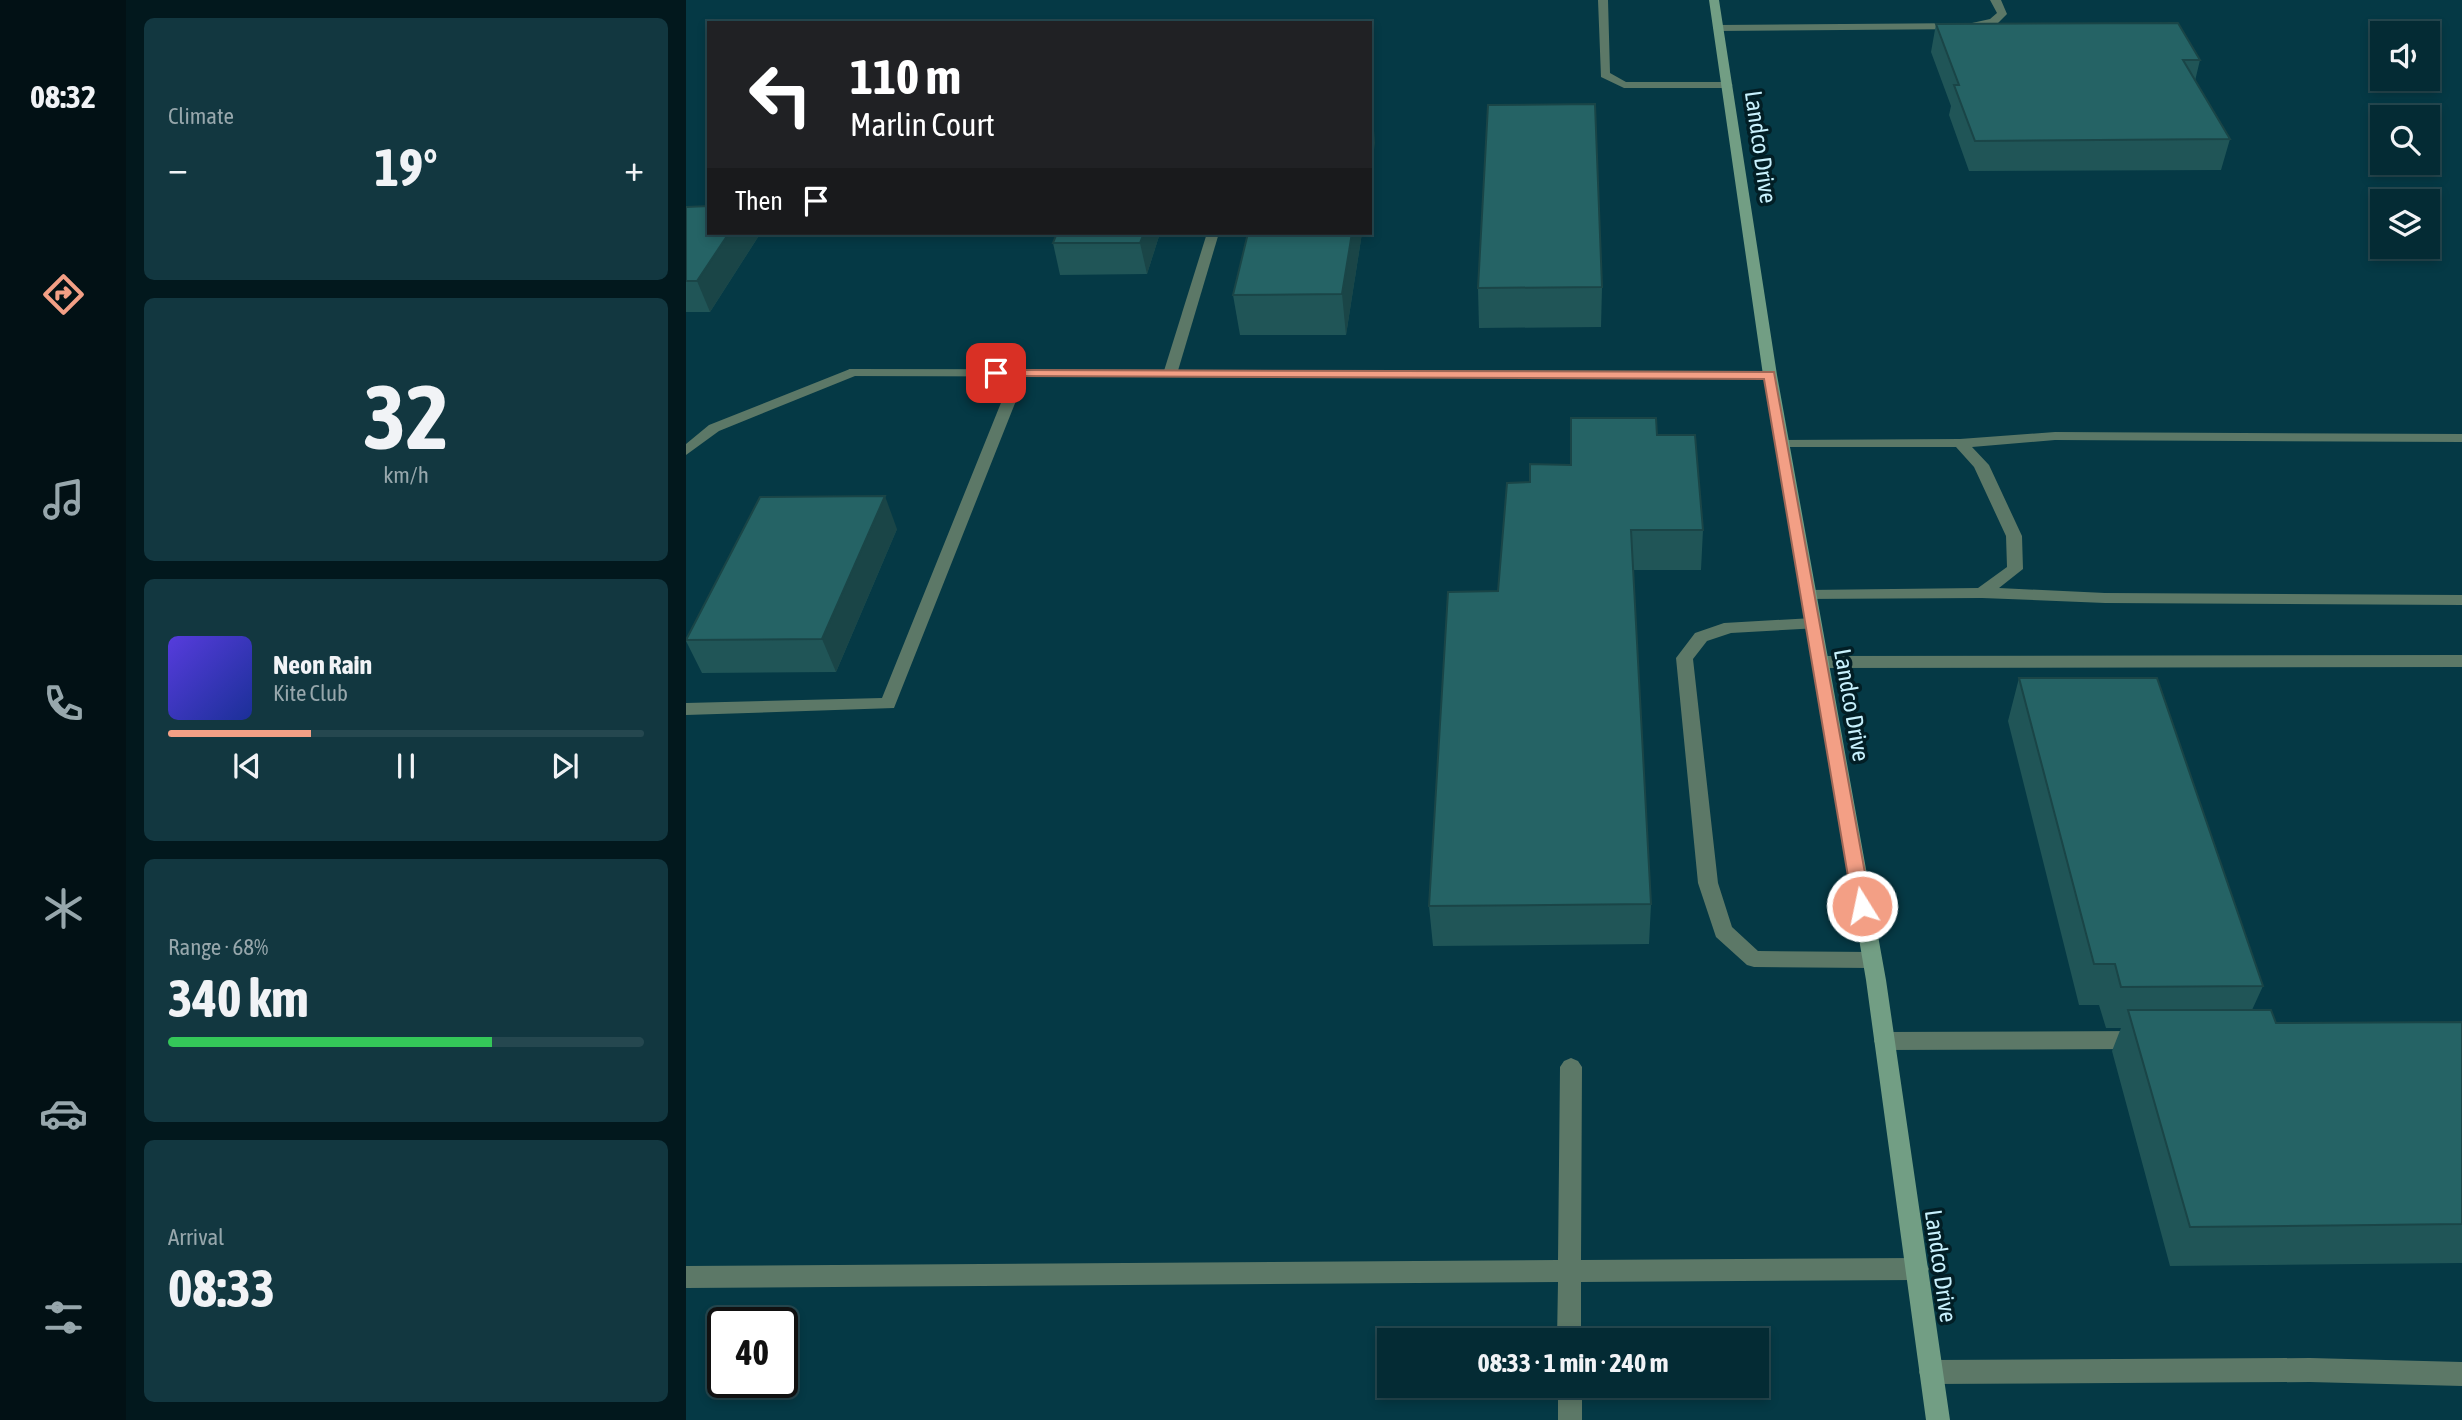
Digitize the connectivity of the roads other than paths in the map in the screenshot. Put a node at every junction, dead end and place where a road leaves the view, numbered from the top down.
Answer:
1 (1603, 0) edge
2 (1714, 0) edge
3 (1995, 0) edge
4 (1718, 28) junction
5 (1727, 85) junction
6 (1212, 235) edge
7 (1020, 373) junction
8 (1170, 374) junction
9 (1770, 375) junction
10 (2462, 438) edge
11 (1782, 443) junction
12 (1960, 443) junction
13 (686, 452) edge
14 (1982, 593) junction
15 (1808, 594) junction
16 (2462, 600) edge
17 (1813, 624) junction
18 (2462, 661) edge
19 (1820, 662) junction
20 (686, 709) edge
21 (1871, 960) junction
22 (2158, 1040) edge
23 (1884, 1041) junction
24 (1571, 1067) dead end
25 (1917, 1269) junction
26 (1569, 1271) junction
27 (686, 1277) edge
28 (1569, 1328) edge
29 (1931, 1372) junction
30 (2462, 1374) edge
31 (1570, 1398) edge
32 (1570, 1420) edge
33 (1938, 1420) edge

1 - 5 street
2 - 4 street, Landco Drive
3 - 4 street
4 - 5 street, Landco Drive
5 - 9 street, Landco Drive
6 - 8 street
7 - 8 street
7 - 13 street
7 - 20 street
8 - 9 street
9 - 11 street, Landco Drive
10 - 12 street
11 - 12 street
11 - 15 street, Landco Drive
12 - 14 street
14 - 15 street
14 - 16 street
15 - 17 street, Landco Drive
17 - 19 street, Landco Drive
17 - 21 street
18 - 19 street
19 - 21 street, Landco Drive
21 - 23 street, Landco Drive
22 - 23 street
23 - 25 street, Landco Drive
24 - 26 street
25 - 26 street
25 - 29 street, Landco Drive
26 - 27 street
26 - 28 street
29 - 30 street
29 - 33 street, Landco Drive
31 - 32 street

